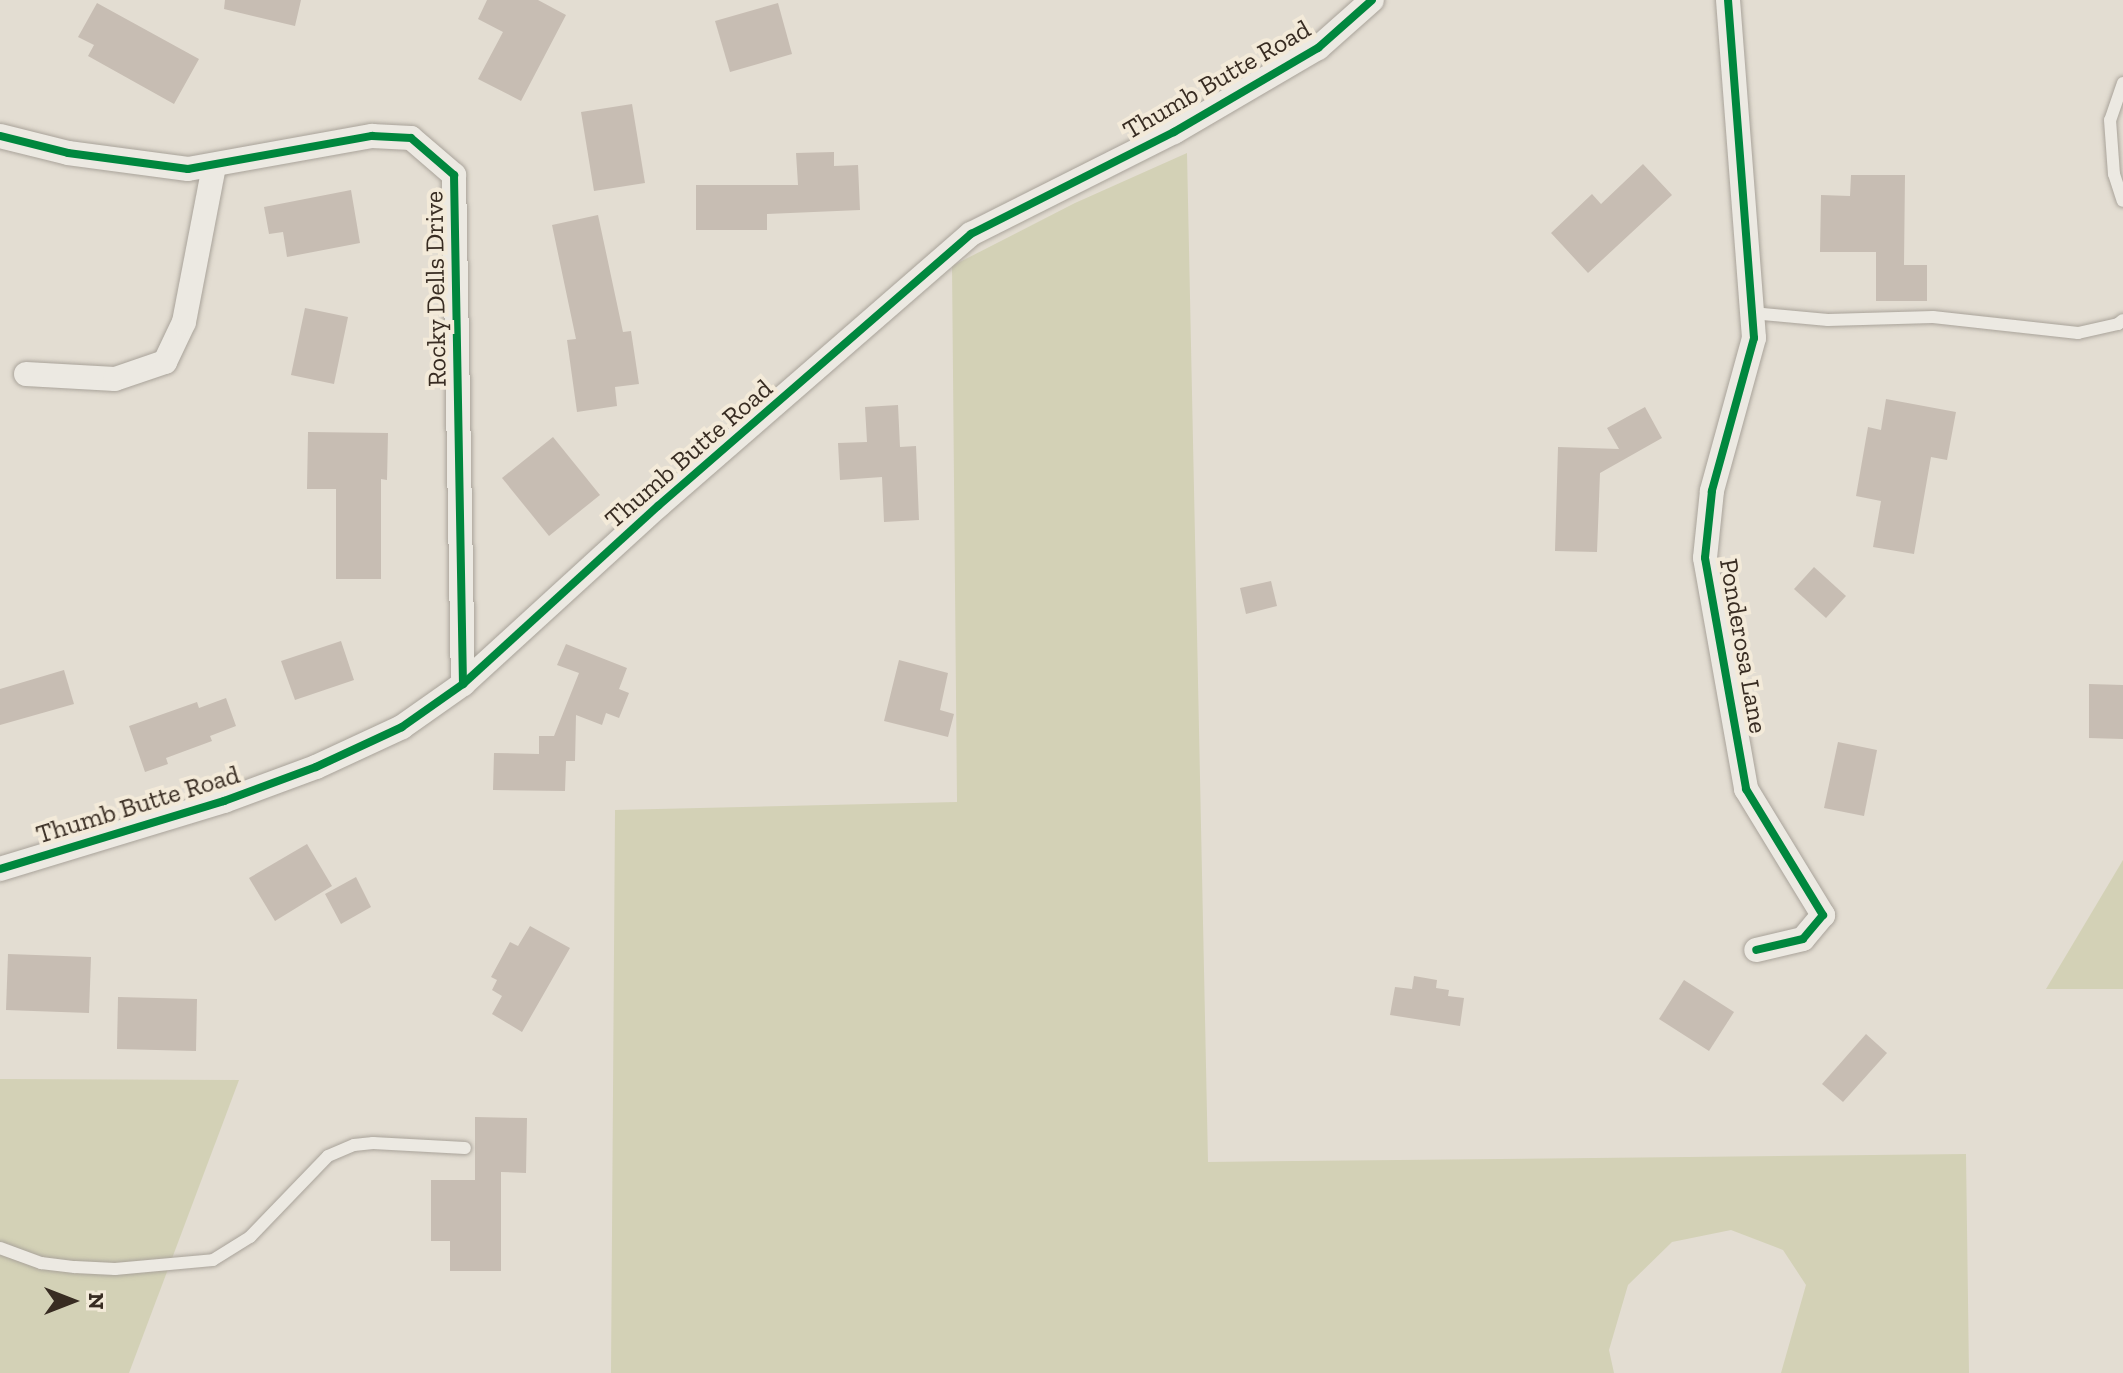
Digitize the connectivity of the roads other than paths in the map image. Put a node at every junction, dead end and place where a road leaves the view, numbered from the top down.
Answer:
1 (1372, 0) edge
2 (1728, 0) edge
3 (2123, 83) edge
4 (0, 136) edge
5 (214, 166) junction
6 (2123, 201) edge
7 (1752, 313) junction
8 (2123, 320) edge
9 (26, 374) dead end
10 (463, 684) junction
11 (0, 869) edge
12 (1756, 950) dead end
13 (465, 1148) dead end
14 (0, 1248) edge

1 - 10 street, Thumb Butte Road
2 - 7 street, Ponderosa Lane
3 - 6 lane
4 - 5 street, Rocky Dells Drive
5 - 9 street
5 - 10 street, Rocky Dells Drive
7 - 8 lane
7 - 12 street, Ponderosa Lane
10 - 11 street, Thumb Butte Road
13 - 14 lane

